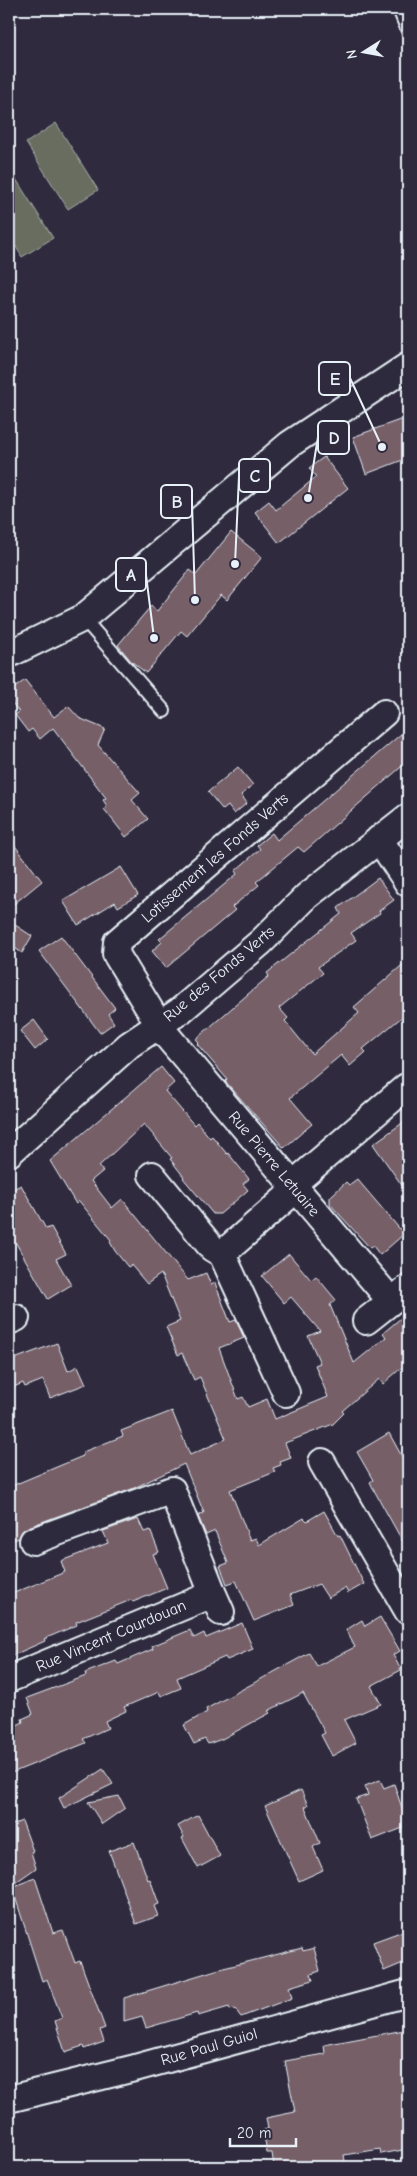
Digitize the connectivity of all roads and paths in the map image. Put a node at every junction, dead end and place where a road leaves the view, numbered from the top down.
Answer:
1 (399, 9) edge
2 (408, 31) edge
3 (408, 366) edge
4 (83, 618) junction
5 (9, 654) edge
6 (164, 711) dead end
7 (384, 713) dead end
8 (408, 817) edge
9 (379, 839) junction
10 (408, 883) edge
11 (158, 1024) junction
12 (406, 1086) dead end
13 (9, 1153) edge
14 (152, 1175) dead end
15 (294, 1188) junction
16 (222, 1254) junction
17 (399, 1295) edge
18 (366, 1321) dead end
19 (286, 1393) dead end
20 (322, 1462) dead end
21 (33, 1541) dead end
22 (408, 1612) edge
23 (9, 1678) edge
24 (408, 1993) edge
25 (9, 2099) edge

1 - 2 lane
3 - 4 street
4 - 5 street
4 - 6 lane
7 - 11 street, Lotissement les Fonds Verts
8 - 9 street, Rue des Fonds Verts
9 - 10 street
9 - 11 street, Rue des Fonds Verts
11 - 13 street, Rue des Fonds Verts
11 - 15 street, Rue Pierre Letuaire
12 - 15 street
14 - 16 street
15 - 16 street
15 - 17 street, Rue Pierre Letuaire
16 - 19 street
17 - 18 street, Rue Pierre Letuaire
20 - 22 street
21 - 23 street, Rue Vincent Courdouan
24 - 25 street, Rue Paul Guiol

